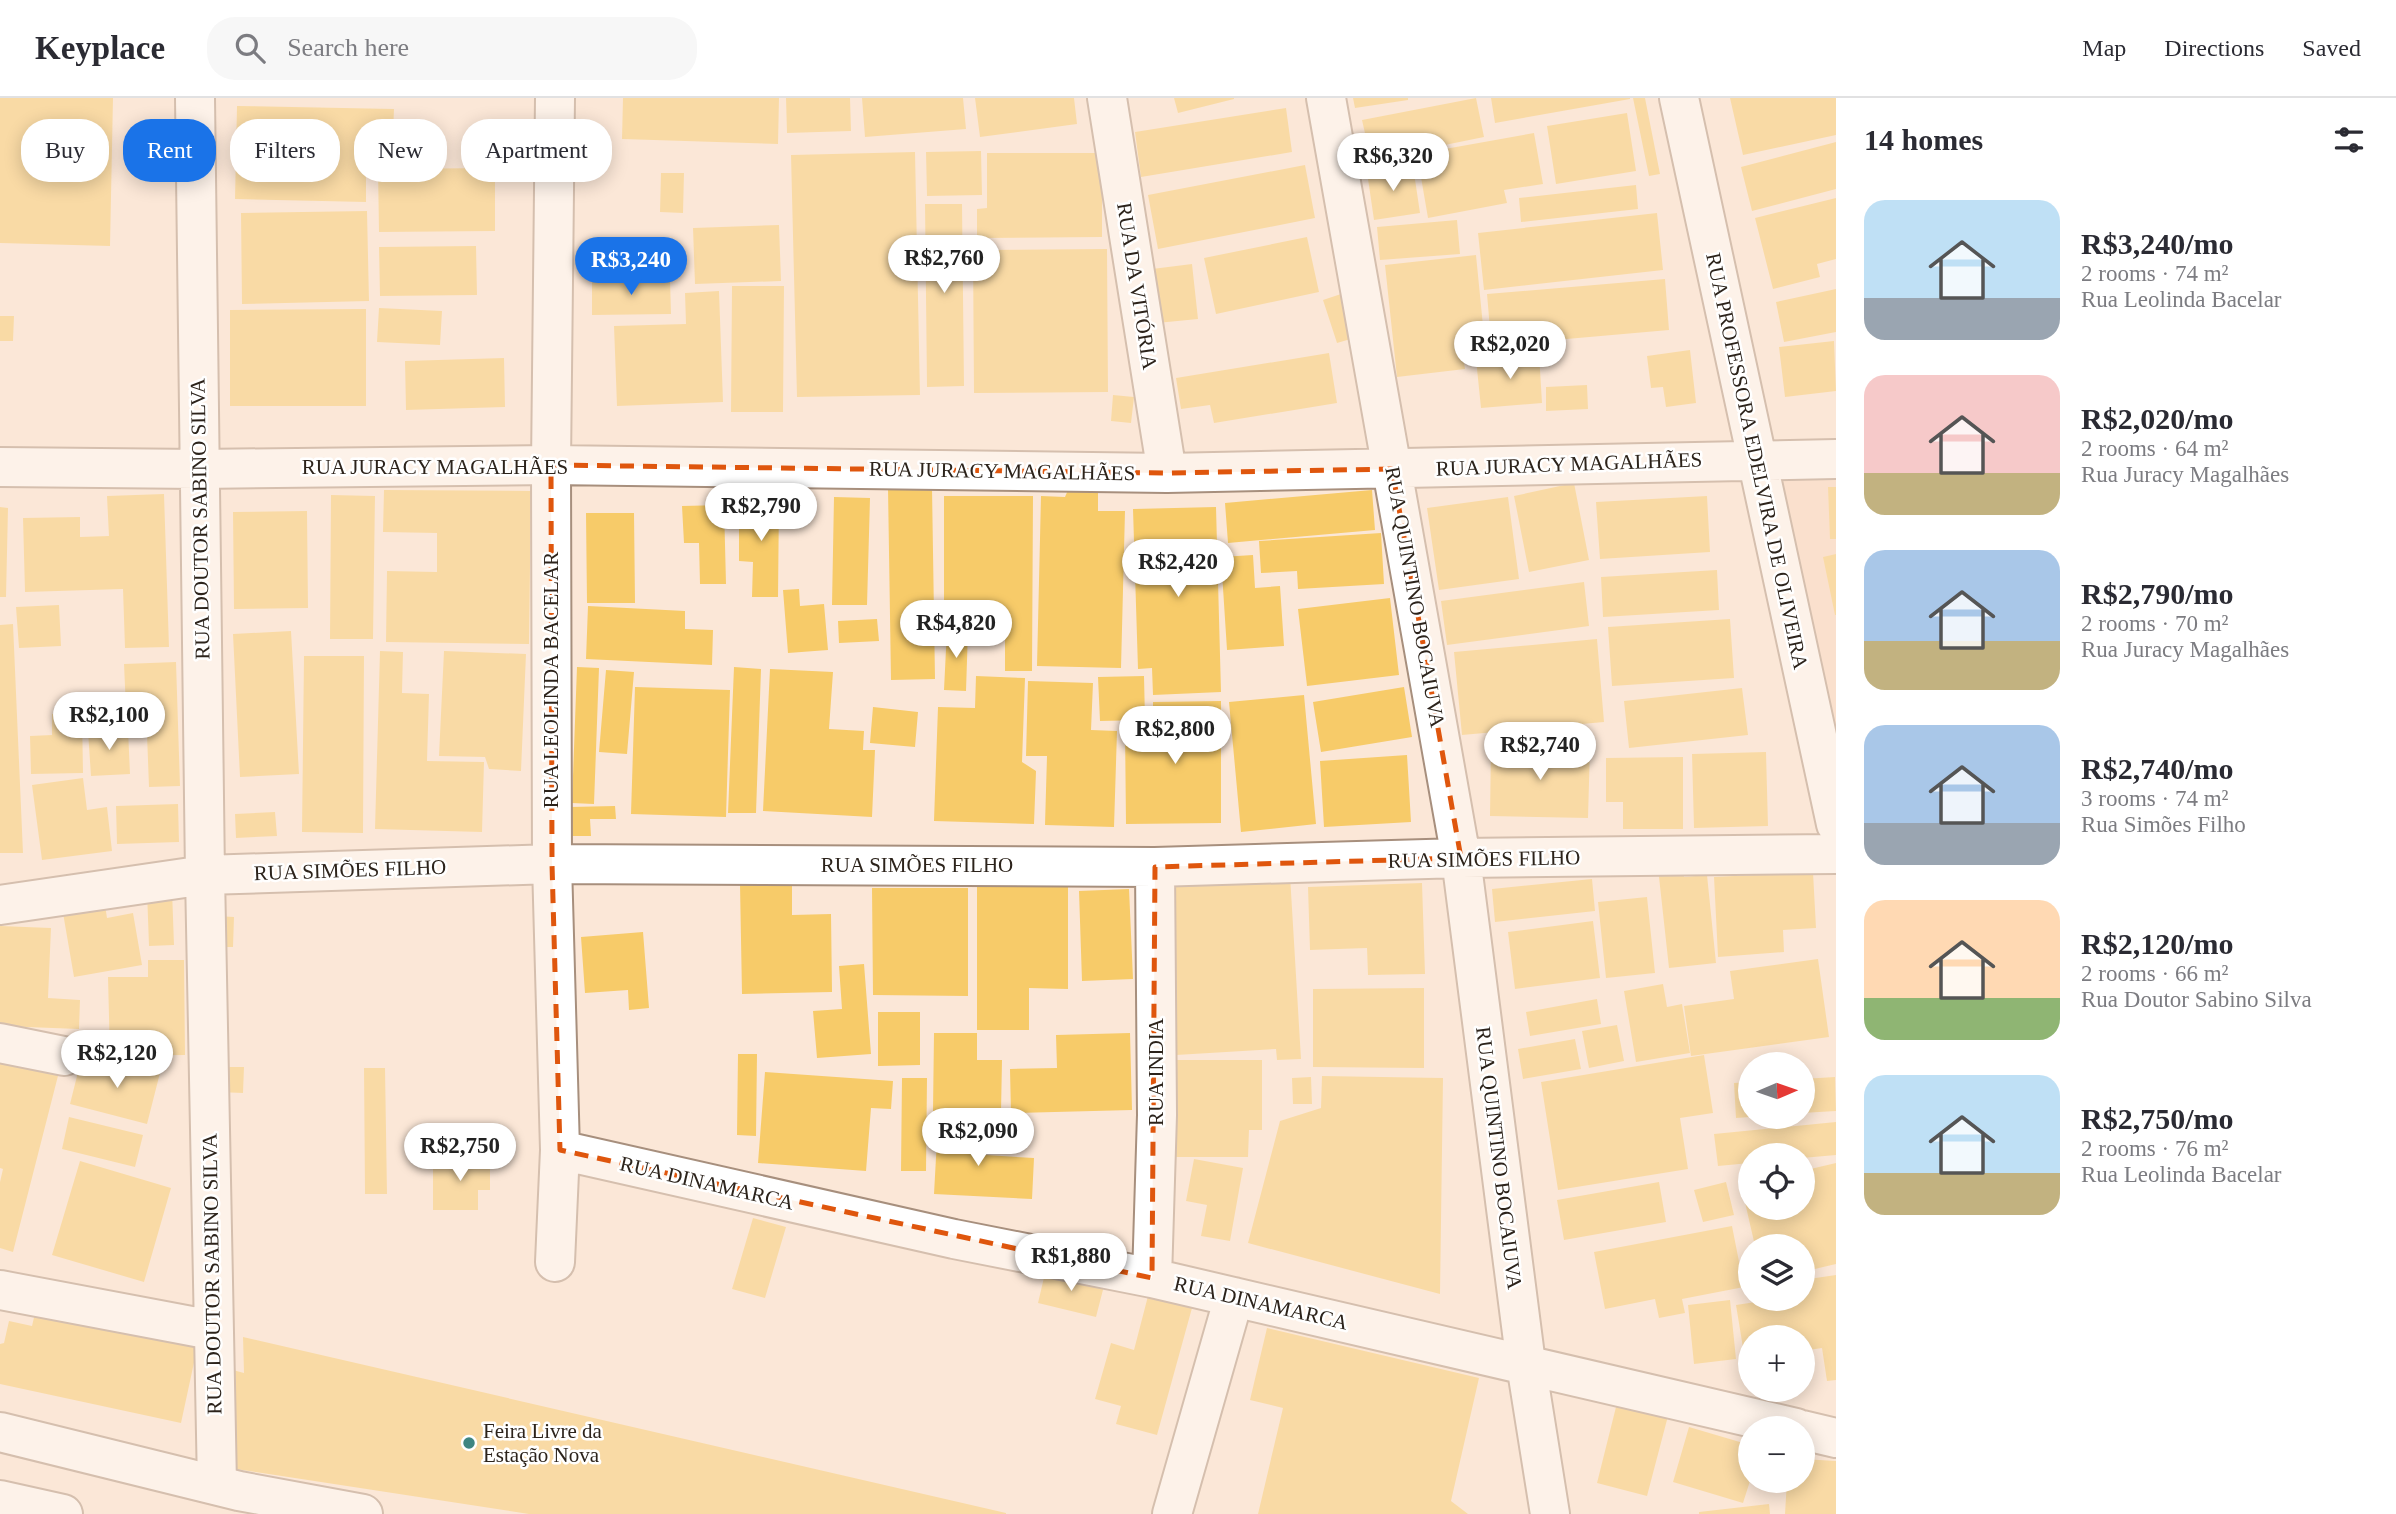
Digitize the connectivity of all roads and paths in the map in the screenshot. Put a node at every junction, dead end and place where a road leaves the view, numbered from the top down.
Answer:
1 (195, 98) edge
2 (555, 98) edge
3 (1107, 98) edge
4 (1326, 98) edge
5 (1679, 98) edge
6 (1757, 459) junction
7 (1836, 459) edge
8 (551, 466) junction
9 (0, 467) edge
10 (199, 469) junction
11 (1392, 469) junction
12 (1167, 473) junction
13 (1836, 824) edge
14 (1836, 854) edge
15 (1461, 858) junction
16 (552, 864) junction
17 (1155, 867) junction
18 (205, 875) junction
19 (0, 905) edge
20 (0, 1043) edge
21 (64, 1056) dead end
22 (561, 1150) junction
23 (555, 1262) dead end
24 (1152, 1278) junction
25 (0, 1290) edge
26 (1234, 1297) junction
27 (212, 1330) junction
28 (1526, 1364) junction
29 (1745, 1416) edge
30 (0, 1432) edge
31 (1815, 1433) edge
32 (1836, 1438) edge
33 (216, 1485) junction
34 (0, 1500) edge
35 (63, 1514) edge
36 (363, 1514) edge
37 (1172, 1514) edge
38 (1550, 1514) edge

1 - 10 street, RUA DOUTOR SABINO SILVA
2 - 8 street, RUA LEOLINDA BACELAR
3 - 12 street, RUA DA VITÓRIA
4 - 11 street, RUA QUINTINO BOCAIUVA
5 - 6 street, RUA PROFESSORA EDELVIRA DE OLIVEIRA
6 - 7 street, RUA JURACY MAGALHÃES
6 - 11 street, RUA JURACY MAGALHÃES
6 - 13 street, RUA PROFESSORA EDELVIRA DE OLIVEIRA
8 - 10 street, RUA JURACY MAGALHÃES
8 - 12 street, RUA JURACY MAGALHÃES
8 - 16 street, RUA LEOLINDA BACELAR
9 - 10 street, RUA JURACY MAGALHÃES
10 - 18 street, RUA DOUTOR SABINO SILVA
11 - 12 street, RUA JURACY MAGALHÃES
11 - 15 street, RUA QUINTINO BOCAIUVA
14 - 15 street, RUA SIMÕES FILHO
15 - 17 street, RUA SIMÕES FILHO
15 - 28 street, RUA QUINTINO BOCAIUVA
16 - 17 street, RUA SIMÕES FILHO
16 - 18 street, RUA SIMÕES FILHO
16 - 22 street, RUA LEOLINDA BACELAR
17 - 24 street, RUA INDIA
18 - 19 street, RUA SIMÕES FILHO
18 - 27 street, RUA DOUTOR SABINO SILVA
20 - 21 street
22 - 23 street, RUA LEOLINDA BACELAR
22 - 24 street, RUA DINAMARCA
24 - 26 street, RUA DINAMARCA
25 - 27 street
26 - 28 street, RUA DINAMARCA
26 - 37 street
27 - 33 street, RUA DOUTOR SABINO SILVA
28 - 29 street, RUA DINAMARCA
28 - 38 street, RUA QUINTINO BOCAIUVA
30 - 33 street
31 - 32 street
33 - 36 street
34 - 35 street

